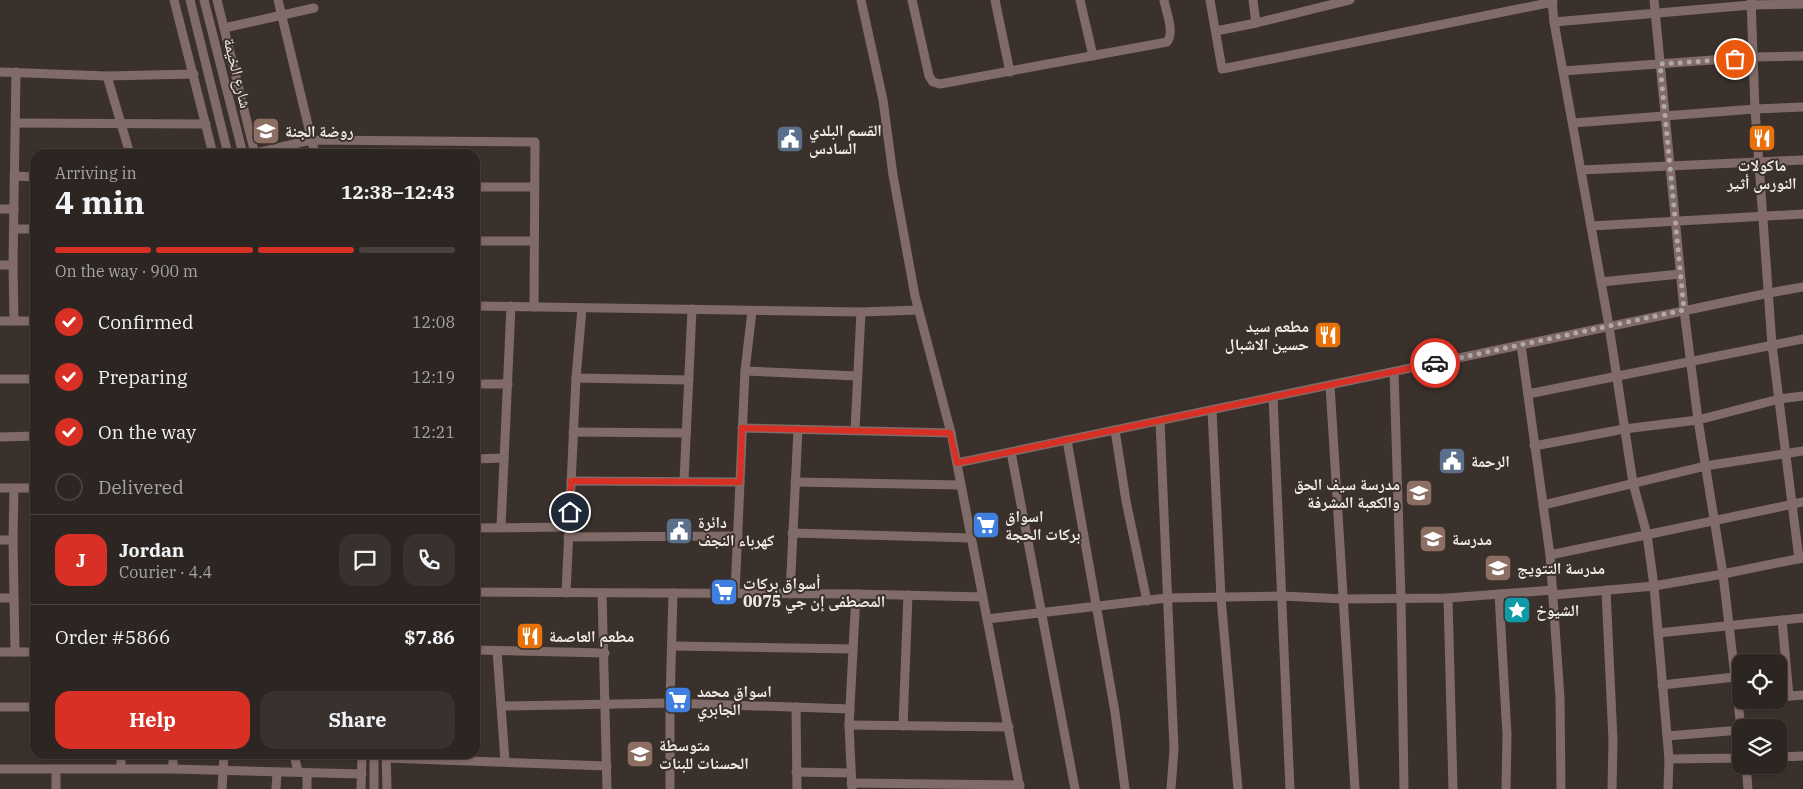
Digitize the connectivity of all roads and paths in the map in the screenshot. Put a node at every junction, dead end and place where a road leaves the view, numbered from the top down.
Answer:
1 (174, 0) edge
2 (190, 0) edge
3 (217, 0) edge
4 (278, 0) edge
5 (861, 0) edge
6 (912, 0) edge
7 (995, 0) edge
8 (1080, 0) edge
9 (1164, 0) edge
10 (1210, 0) edge
11 (1253, 0) edge
12 (1350, 0) edge
13 (1654, 0) edge
14 (1552, 1) edge
15 (1751, 2) edge
16 (205, 3) edge
17 (1803, 4) edge
18 (314, 8) dead end
19 (192, 10) junction
20 (1656, 13) junction
21 (282, 15) junction
22 (1554, 22) junction
23 (1256, 23) junction
24 (224, 28) junction
25 (1216, 31) junction
26 (1092, 56) junction
27 (1803, 56) edge
28 (1753, 57) junction
29 (1660, 64) junction
30 (1563, 71) junction
31 (0, 72) edge
32 (16, 72) junction
33 (1010, 72) junction
34 (194, 74) junction
35 (107, 76) junction
36 (1803, 107) edge
37 (1755, 109) junction
38 (1665, 116) junction
39 (15, 123) junction
40 (122, 124) junction
41 (206, 124) junction
42 (1573, 124) junction
43 (311, 140) junction
44 (129, 149) edge
45 (212, 149) edge
46 (227, 149) edge
47 (241, 149) edge
48 (253, 149) edge
49 (272, 149) edge
50 (314, 149) edge
51 (1803, 160) edge
52 (1759, 162) junction
53 (1670, 166) junction
54 (1581, 170) junction
55 (14, 176) junction
56 (30, 177) edge
57 (480, 186) edge
58 (534, 187) junction
59 (0, 209) edge
60 (14, 209) junction
61 (1803, 214) edge
62 (1763, 216) junction
63 (1675, 221) junction
64 (1591, 226) junction
65 (14, 228) junction
66 (30, 229) edge
67 (480, 241) edge
68 (534, 242) junction
69 (0, 264) edge
70 (13, 265) junction
71 (1680, 274) junction
72 (1601, 282) junction
73 (1803, 287) edge
74 (1768, 293) junction
75 (480, 306) edge
76 (511, 306) junction
77 (534, 307) junction
78 (582, 308) junction
79 (692, 309) junction
80 (752, 310) junction
81 (918, 310) junction
82 (1684, 310) junction
83 (861, 312) junction
84 (0, 321) edge
85 (14, 321) junction
86 (30, 321) edge
87 (1609, 326) junction
88 (1803, 339) edge
89 (1521, 345) junction
90 (1772, 345) junction
91 (1690, 361) junction
92 (745, 371) junction
93 (1394, 372) junction
94 (857, 376) junction
95 (1616, 376) junction
96 (576, 378) junction
97 (0, 379) edge
98 (30, 379) edge
99 (689, 380) junction
100 (480, 384) edge
101 (508, 384) junction
102 (1330, 385) junction
103 (1528, 394) junction
104 (1803, 396) edge
105 (1273, 397) junction
106 (1779, 399) junction
107 (1212, 410) junction
108 (1698, 420) junction
109 (1160, 421) junction
110 (742, 428) junction
111 (798, 429) junction
112 (1624, 429) junction
113 (855, 430) junction
114 (1115, 430) junction
115 (573, 432) junction
116 (686, 433) junction
117 (950, 433) junction
118 (30, 436) edge
119 (0, 437) edge
120 (1067, 440) junction
121 (1534, 446) junction
122 (1803, 451) edge
123 (1011, 452) junction
124 (1785, 453) junction
125 (504, 458) junction
126 (480, 459) edge
127 (957, 463) junction
128 (1705, 466) junction
129 (571, 481) junction
130 (684, 481) junction
131 (740, 482) junction
132 (795, 482) junction
133 (1633, 483) junction
134 (961, 485) junction
135 (0, 488) edge
136 (14, 488) junction
137 (30, 488) edge
138 (1803, 502) edge
139 (1792, 504) junction
140 (1543, 505) junction
141 (1714, 520) junction
142 (501, 527) junction
143 (569, 527) junction
144 (480, 528) edge
145 (792, 533) junction
146 (1647, 535) junction
147 (738, 536) junction
148 (568, 537) junction
149 (972, 538) junction
150 (0, 540) edge
151 (13, 540) junction
152 (1550, 555) junction
153 (1801, 559) edge
154 (1724, 574) junction
155 (1654, 586) junction
156 (1606, 590) junction
157 (480, 592) edge
158 (1553, 592) junction
159 (566, 593) junction
160 (602, 593) junction
161 (673, 593) junction
162 (735, 594) junction
163 (790, 594) junction
164 (856, 594) junction
165 (1499, 594) junction
166 (908, 595) junction
167 (983, 596) junction
168 (1282, 596) junction
169 (0, 598) edge
170 (14, 598) junction
171 (1167, 598) junction
172 (1221, 598) junction
173 (1401, 598) junction
174 (1448, 598) junction
175 (1344, 599) junction
176 (1147, 600) junction
177 (1096, 606) junction
178 (1042, 612) junction
179 (1803, 618) edge
180 (987, 619) junction
181 (1782, 620) junction
182 (1729, 624) junction
183 (1658, 633) junction
184 (672, 646) junction
185 (853, 649) junction
186 (480, 650) edge
187 (497, 650) junction
188 (0, 652) edge
189 (15, 652) junction
190 (30, 652) edge
191 (605, 653) junction
192 (1733, 654) edge
193 (1732, 677) edge
194 (1662, 685) junction
195 (1803, 695) edge
196 (1789, 696) joint
197 (670, 703) junction
198 (606, 705) junction
199 (501, 706) junction
200 (0, 707) edge
201 (30, 707) edge
202 (796, 707) junction
203 (850, 709) junction
204 (849, 725) junction
205 (904, 726) junction
206 (1009, 728) junction
207 (1732, 730) edge
208 (1667, 736) junction
209 (1803, 756) edge
210 (1787, 757) edge
211 (1732, 758) edge
212 (121, 759) edge
213 (173, 759) edge
214 (224, 759) edge
215 (296, 759) edge
216 (362, 759) edge
217 (374, 759) edge
218 (386, 759) edge
219 (476, 759) edge
220 (1669, 759) junction
221 (505, 761) junction
222 (607, 766) junction
223 (0, 769) edge
224 (56, 769) junction
225 (122, 769) junction
226 (173, 769) junction
227 (224, 771) junction
228 (276, 772) junction
229 (796, 772) junction
230 (303, 773) junction
231 (851, 773) junction
232 (362, 774) junction
233 (1747, 774) edge
234 (851, 786) edge
235 (1020, 787) edge
236 (56, 789) edge
237 (222, 789) edge
238 (276, 789) edge
239 (307, 789) edge
240 (361, 789) edge
241 (374, 789) edge
242 (386, 789) edge
243 (607, 789) edge
244 (670, 789) edge
245 (797, 789) edge
246 (1074, 789) edge
247 (1125, 789) edge
248 (1171, 789) edge
249 (1238, 789) edge
250 (1290, 789) edge
251 (1355, 789) edge
252 (1404, 789) edge
253 (1453, 789) edge
254 (1506, 789) edge
255 (1561, 789) edge
256 (1612, 789) edge
257 (1668, 789) edge
258 (1748, 789) edge

1 - 34 street
2 - 19 street, شارع الخيمة
3 - 24 street
4 - 21 street
5 - 81 street
6 - 33 street
7 - 33 street
8 - 26 street
9 - 26 street
10 - 25 street
11 - 23 street
12 - 23 street
13 - 20 street
14 - 22 street
14 - 25 street
15 - 17 street
15 - 20 street
15 - 28 street
16 - 19 street
16 - 47 street, شارع الخيمة
18 - 21 street
19 - 46 street, شارع الخيمة
20 - 22 street
20 - 29 street
21 - 24 street
21 - 43 street
22 - 30 street
23 - 25 street
24 - 48 street
26 - 33 street
27 - 28 street
28 - 29 street
28 - 37 street
29 - 30 street
29 - 38 street
30 - 42 street
31 - 32 street
32 - 35 street
32 - 39 street
34 - 35 street
34 - 41 street
35 - 40 street
36 - 37 street
37 - 38 street
37 - 52 street
38 - 42 street
38 - 53 street
39 - 40 street
39 - 55 street
40 - 41 street
40 - 44 street
41 - 45 street
42 - 54 street
43 - 49 street
43 - 50 street
43 - 58 street
51 - 52 street
52 - 53 street
52 - 62 street
53 - 54 street
53 - 63 street
54 - 64 street
55 - 56 street
55 - 60 street
57 - 58 street
58 - 68 street
59 - 60 street
60 - 65 street
61 - 62 street
62 - 63 street
62 - 74 street
63 - 64 street
63 - 71 street
64 - 72 street
65 - 66 street
65 - 70 street
67 - 68 street
68 - 77 street
69 - 70 street
70 - 85 street
71 - 72 street
71 - 82 street
72 - 87 street
73 - 74 street
74 - 82 street
74 - 90 street
75 - 76 street
76 - 77 street
76 - 101 street
77 - 78 street
78 - 79 street
78 - 96 street
79 - 80 street
79 - 99 street
80 - 83 street
80 - 92 street
81 - 83 street
81 - 117 street
82 - 87 street
82 - 91 street
83 - 94 street
84 - 85 street
85 - 86 street
87 - 89 street
87 - 95 street
88 - 90 street
89 - 93 street
89 - 103 street
90 - 91 street
90 - 106 street
91 - 95 street
91 - 108 street
92 - 94 street
92 - 110 street
93 - 102 street
93 - 173 street
94 - 113 street
95 - 103 street
95 - 112 street
96 - 99 street
96 - 115 street
97 - 98 street
99 - 116 street
100 - 101 street
101 - 125 street
102 - 105 street
102 - 175 street
103 - 121 street
104 - 106 street
105 - 107 street
105 - 168 street
106 - 108 street
106 - 124 street
107 - 109 street
107 - 172 street
108 - 112 street
108 - 128 street
109 - 114 street
109 - 171 street
110 - 111 street
110 - 131 street
111 - 113 street
111 - 132 street
112 - 121 street
112 - 133 street
113 - 117 street
114 - 120 street
114 - 176 street
115 - 116 street
115 - 129 street
116 - 130 street
117 - 127 street
118 - 119 street
120 - 123 street
120 - 177 street
121 - 140 street
122 - 124 street
123 - 127 street
123 - 178 street
124 - 128 street
124 - 139 street
125 - 126 street
125 - 142 street
127 - 134 street
128 - 133 street
128 - 141 street
129 - 130 street
129 - 143 street
130 - 131 street
131 - 147 street
132 - 134 street
132 - 145 street
133 - 140 street
133 - 146 street
134 - 149 street
135 - 136 street
136 - 137 street
136 - 151 street
138 - 139 street
139 - 141 street
139 - 153 street
140 - 152 street
141 - 146 street
141 - 154 street
142 - 143 street
142 - 144 street
143 - 148 street
145 - 149 street
145 - 163 street
146 - 152 street
146 - 155 street
147 - 148 street
147 - 162 street
148 - 159 street
149 - 167 street
150 - 151 street
151 - 170 street
152 - 158 street
153 - 154 street
154 - 155 street
154 - 182 street
155 - 156 street
155 - 183 street
156 - 158 street
156 - 256 street
157 - 159 street
158 - 165 street
158 - 255 street
159 - 160 street
160 - 161 street
160 - 191 street
161 - 162 street
161 - 184 street
162 - 163 street
163 - 164 street
164 - 166 street
164 - 185 street
165 - 174 street
165 - 254 street
166 - 167 street
166 - 205 street
167 - 180 street
168 - 172 street
168 - 175 street
168 - 250 street
169 - 170 street
170 - 189 street
171 - 172 street
171 - 176 street
171 - 248 street
172 - 249 street
173 - 174 street
173 - 175 street
173 - 252 street
174 - 253 street
175 - 251 street
176 - 177 street
177 - 178 street
177 - 247 street
178 - 180 street
178 - 246 street
179 - 181 street
180 - 206 street
181 - 182 street
181 - 196 street
182 - 183 street
182 - 192 street
183 - 194 street
184 - 185 street
184 - 197 street
185 - 203 street
186 - 187 street
187 - 191 street
187 - 199 street
188 - 189 street
189 - 190 street
191 - 198 street
193 - 194 street
194 - 208 street
195 - 196 street
197 - 198 street
197 - 202 street
197 - 244 street
198 - 199 street
198 - 222 street
199 - 221 street
200 - 201 street
202 - 203 street
202 - 229 street
203 - 204 street
204 - 205 street
204 - 231 street
205 - 206 street
206 - 235 street
207 - 208 street
208 - 220 street
209 - 210 street
211 - 220 street
212 - 225 street
213 - 226 street
214 - 227 street
215 - 230 street
216 - 232 street
217 - 241 street
218 - 242 street
219 - 221 street
220 - 257 street
221 - 222 street
222 - 243 street
223 - 224 street
224 - 225 street
224 - 236 street
225 - 226 street
226 - 227 street
227 - 228 street
227 - 237 street
228 - 230 street
228 - 238 street
229 - 231 street
229 - 245 street
230 - 232 street
230 - 239 street
231 - 234 street
232 - 240 street
233 - 258 street
234 - 235 street

